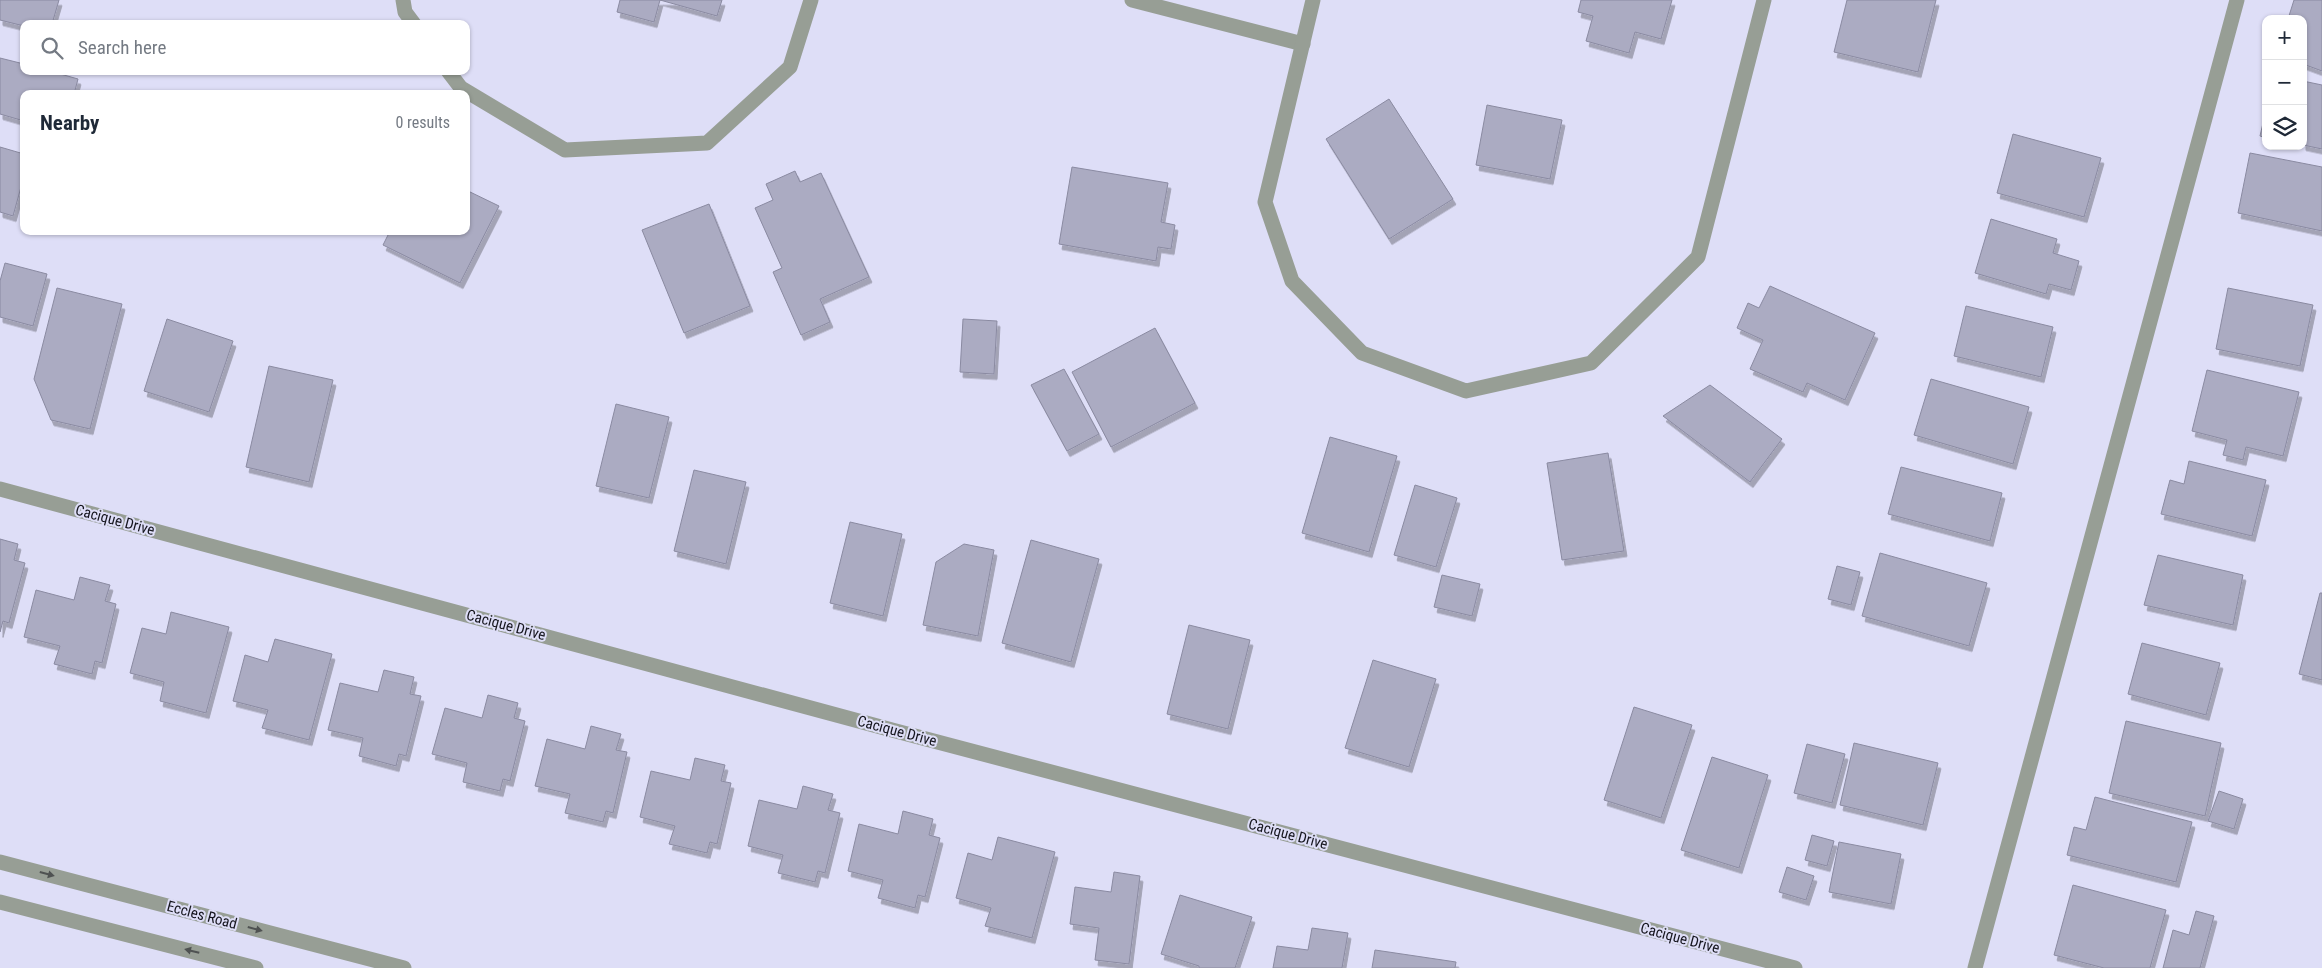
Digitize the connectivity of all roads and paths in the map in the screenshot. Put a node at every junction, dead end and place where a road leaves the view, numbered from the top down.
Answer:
1 (403, 0) edge
2 (811, 0) edge
3 (1132, 0) edge
4 (1313, 0) edge
5 (1764, 0) edge
6 (2237, 0) edge
7 (411, 20) edge
8 (1303, 44) junction
9 (451, 75) edge
10 (464, 90) edge
11 (470, 93) edge
12 (0, 488) edge
13 (0, 862) edge
14 (0, 902) edge
15 (400, 967) edge
16 (256, 968) edge
17 (1795, 968) edge
18 (1975, 968) edge

1 - 7 street
2 - 11 street
3 - 8 street
4 - 8 street
5 - 8 street
6 - 18 street
9 - 10 street
12 - 17 street, Cacique Drive
13 -> 15 street, Eccles Road
16 -> 14 street

